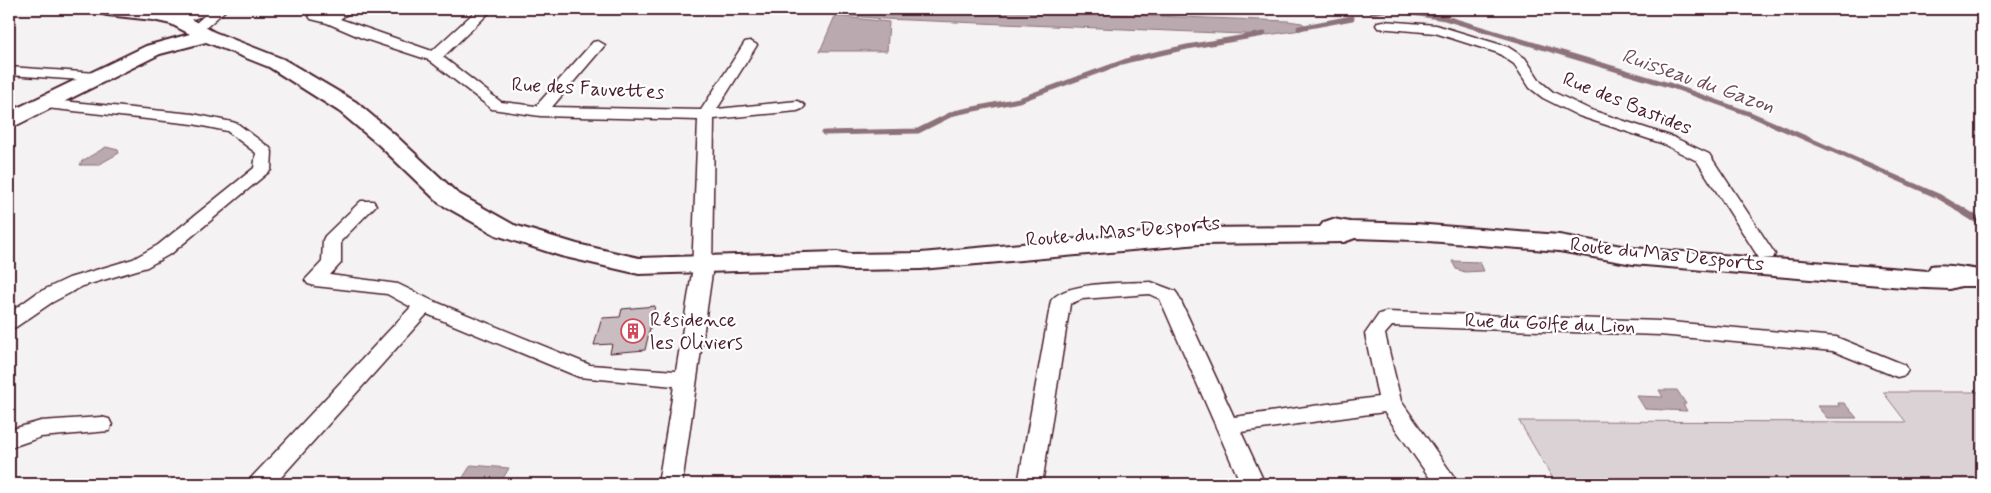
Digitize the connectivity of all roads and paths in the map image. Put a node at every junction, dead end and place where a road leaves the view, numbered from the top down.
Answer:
1 (107, 9) edge
2 (208, 9) edge
3 (220, 9) edge
4 (486, 9) edge
5 (331, 17) dead end
6 (1383, 26) dead end
7 (192, 28) junction
8 (598, 45) dead end
9 (750, 45) dead end
10 (434, 57) junction
11 (9, 71) edge
12 (98, 77) junction
13 (9, 84) edge
14 (74, 88) junction
15 (42, 104) junction
16 (797, 106) dead end
17 (540, 110) junction
18 (706, 115) junction
19 (9, 120) edge
20 (367, 205) dead end
21 (1770, 260) junction
22 (702, 264) junction
23 (1970, 277) edge
24 (424, 305) junction
25 (9, 322) edge
26 (1897, 370) dead end
27 (687, 379) junction
28 (1390, 403) junction
29 (101, 425) dead end
30 (1228, 426) junction
31 (9, 439) edge
32 (261, 484) edge
33 (670, 484) edge
34 (1030, 484) edge
35 (1253, 484) edge
36 (1447, 484) edge

1 - 7 street, Route du Mas Desports
2 - 7 street
3 - 7 street
4 - 10 street
5 - 10 street, Rue des Fauvettes
6 - 21 street, Rue des Bastides
7 - 12 street
7 - 22 street, Route du Mas Desports
8 - 17 street
9 - 18 street
10 - 17 street, Rue des Fauvettes
11 - 12 street
12 - 14 street
13 - 14 street
14 - 15 street
15 - 19 street
15 - 25 street
16 - 18 street, Rue des Fauvettes
17 - 18 street, Rue des Fauvettes
18 - 22 street
20 - 24 street
21 - 22 street, Route du Mas Desports
21 - 23 street, Route du Mas Desports
22 - 27 street
24 - 27 street
24 - 32 street
26 - 28 street, Rue du Golfe du Lion
27 - 33 street
28 - 30 street
28 - 36 street, Rue du Golfe du Lion
29 - 31 street
30 - 34 street
30 - 35 street

